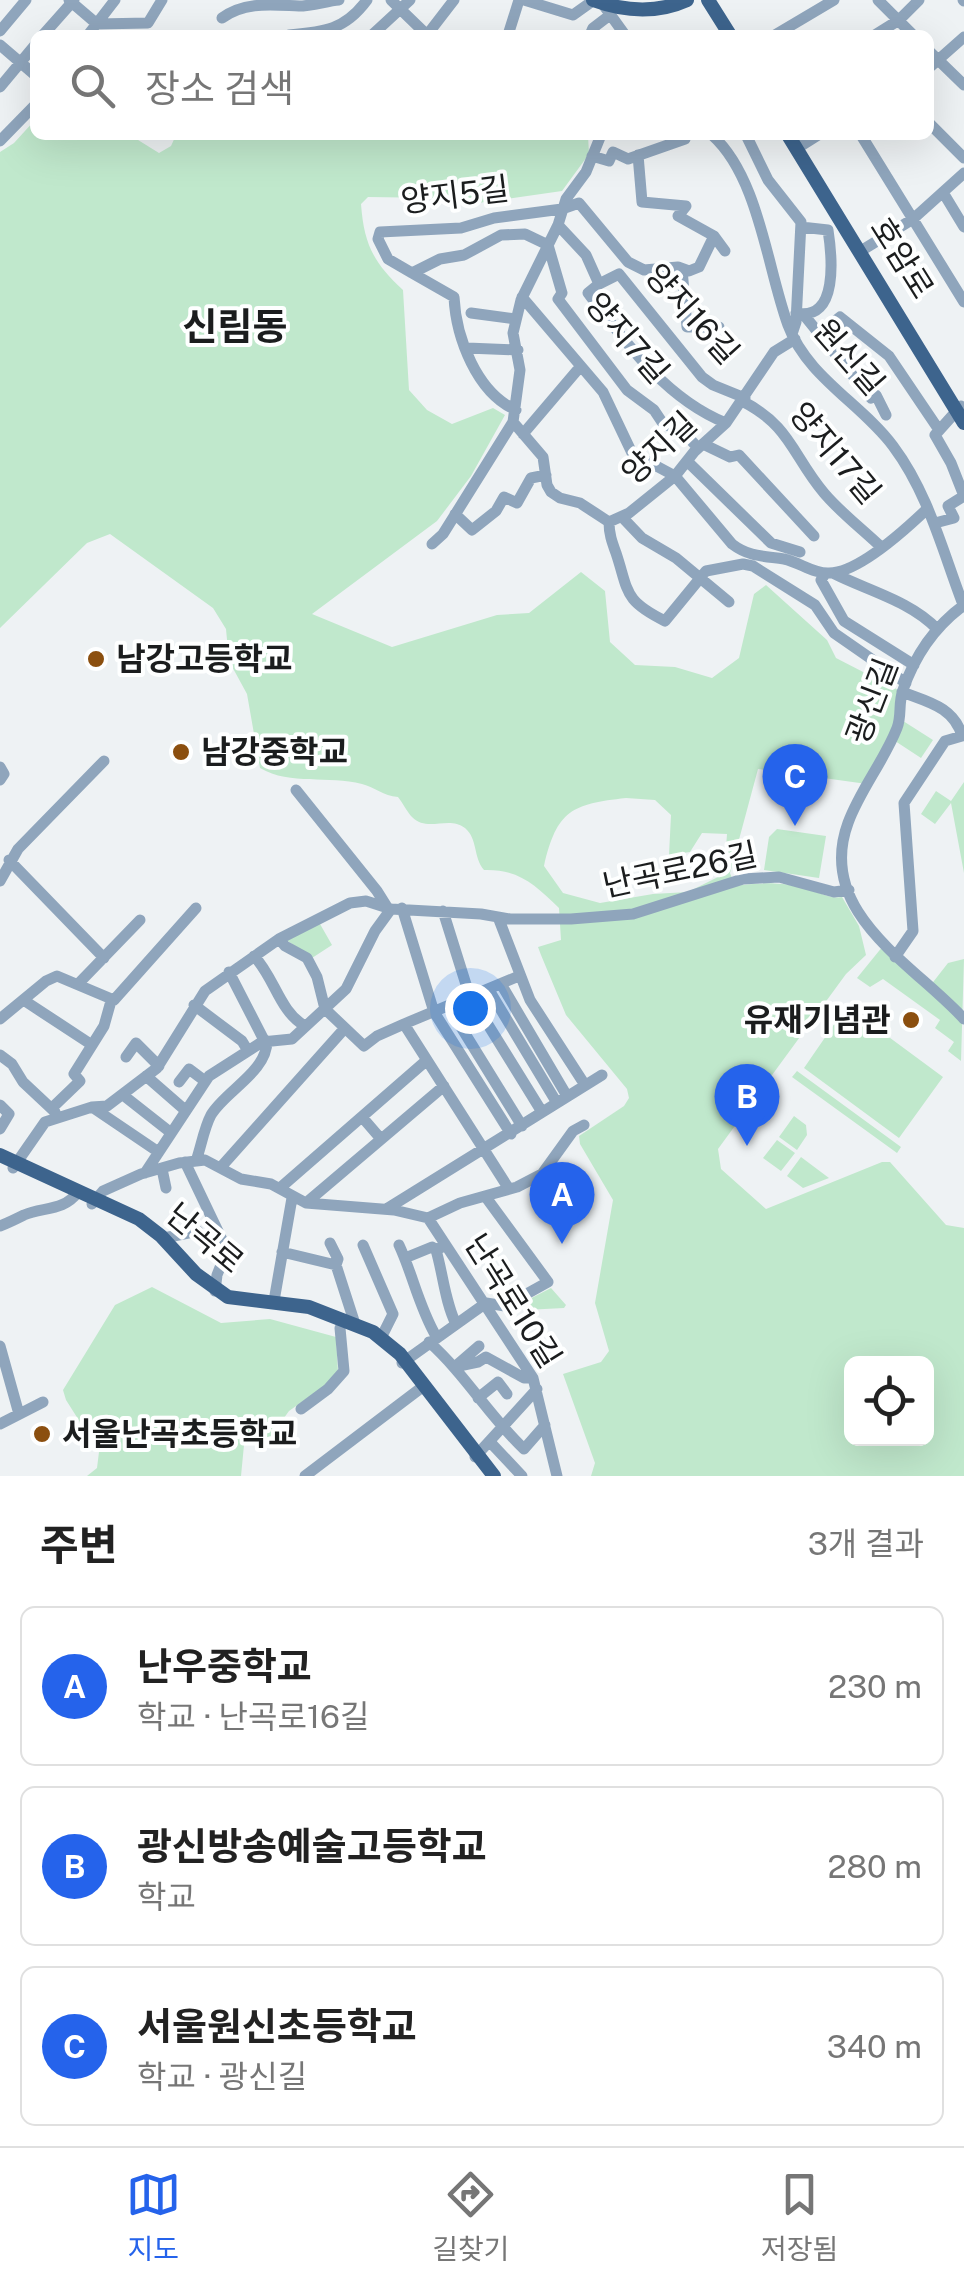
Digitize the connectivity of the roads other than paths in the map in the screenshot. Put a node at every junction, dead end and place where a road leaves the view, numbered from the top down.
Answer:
1 (26, 0) edge
2 (115, 0) edge
3 (162, 0) edge
4 (339, 0) edge
5 (367, 0) edge
6 (454, 0) edge
7 (521, 0) edge
8 (688, 0) edge
9 (834, 0) edge
10 (878, 0) edge
11 (919, 0) edge
12 (71, 1) edge
13 (400, 3) edge
14 (600, 4) edge
15 (717, 6) edge
16 (222, 18) dead end
17 (898, 20) junction
18 (96, 24) junction
19 (48, 30) edge
20 (92, 30) edge
21 (330, 30) edge
22 (376, 30) edge
23 (423, 30) edge
24 (431, 30) edge
25 (510, 30) edge
26 (591, 30) edge
27 (621, 30) edge
28 (729, 30) edge
29 (797, 30) edge
30 (883, 30) edge
31 (908, 30) edge
32 (0, 31) edge
33 (964, 36) edge
34 (0, 45) edge
35 (30, 51) edge
36 (20, 62) junction
37 (934, 64) edge
38 (30, 70) edge
39 (964, 85) edge
40 (0, 87) edge
41 (30, 110) edge
42 (934, 128) edge
43 (599, 140) edge
44 (682, 140) edge
45 (716, 140) edge
46 (748, 140) edge
47 (794, 140) edge
48 (794, 140) edge
49 (863, 140) edge
50 (0, 141) edge
51 (638, 155) junction
52 (592, 156) junction
53 (964, 158) edge
54 (964, 172) edge
55 (944, 194) junction
56 (562, 209) junction
57 (913, 219) junction
58 (558, 225) junction
59 (964, 227) edge
60 (801, 228) junction
61 (714, 236) junction
62 (548, 246) junction
63 (864, 250) junction
64 (725, 251) dead end
65 (682, 268) junction
66 (412, 273) junction
67 (600, 284) junction
68 (522, 298) junction
69 (964, 302) edge
70 (471, 313) dead end
71 (800, 314) junction
72 (516, 319) junction
73 (718, 327) dead end
74 (820, 332) junction
75 (794, 336) junction
76 (467, 348) junction
77 (518, 350) junction
78 (580, 368) junction
79 (743, 399) junction
80 (961, 413) edge
81 (886, 415) dead end
82 (514, 416) junction
83 (726, 423) junction
84 (938, 430) junction
85 (523, 434) junction
86 (701, 446) junction
87 (688, 462) junction
88 (546, 475) junction
89 (675, 476) junction
90 (927, 509) junction
91 (455, 514) junction
92 (616, 519) junction
93 (935, 523) junction
94 (814, 536) dead end
95 (432, 544) dead end
96 (881, 547) junction
97 (800, 552) dead end
98 (829, 574) junction
99 (700, 579) junction
100 (729, 602) dead end
101 (964, 606) edge
102 (937, 629) junction
103 (914, 665) junction
104 (904, 688) junction
105 (962, 736) edge
106 (104, 761) dead end
107 (0, 767) edge
108 (0, 780) edge
109 (296, 790) dead end
110 (9, 860) junction
111 (0, 881) edge
112 (849, 890) junction
113 (196, 908) dead end
114 (393, 908) junction
115 (443, 911) junction
116 (498, 917) junction
117 (140, 920) dead end
118 (279, 939) junction
119 (254, 956) junction
120 (895, 957) junction
121 (104, 958) junction
122 (230, 972) junction
123 (519, 976) junction
124 (79, 984) junction
125 (495, 987) junction
126 (471, 998) junction
127 (24, 1000) junction
128 (111, 1002) junction
129 (194, 1004) junction
130 (448, 1006) junction
131 (324, 1009) junction
132 (3, 1011) edge
133 (434, 1012) junction
134 (964, 1019) edge
135 (404, 1024) junction
136 (305, 1026) junction
137 (344, 1028) junction
138 (266, 1042) junction
139 (92, 1044) junction
140 (248, 1051) junction
141 (0, 1055) edge
142 (126, 1057) dead end
143 (427, 1060) junction
144 (159, 1066) junction
145 (602, 1075) dead end
146 (146, 1076) junction
147 (205, 1081) junction
148 (180, 1082) dead end
149 (586, 1085) junction
150 (444, 1086) junction
151 (123, 1094) junction
152 (562, 1100) junction
153 (0, 1105) edge
154 (92, 1107) junction
155 (186, 1110) junction
156 (55, 1112) junction
157 (542, 1112) junction
158 (362, 1117) junction
159 (584, 1125) dead end
160 (522, 1126) junction
161 (0, 1129) edge
162 (170, 1132) junction
163 (510, 1134) junction
164 (381, 1139) junction
165 (484, 1150) junction
166 (157, 1151) junction
167 (7, 1162) edge
168 (191, 1162) junction
169 (222, 1167) junction
170 (162, 1169) junction
171 (146, 1174) junction
172 (166, 1188) dead end
173 (280, 1188) junction
174 (509, 1189) junction
175 (77, 1195) junction
176 (484, 1196) junction
177 (292, 1198) junction
178 (94, 1201) junction
179 (306, 1203) junction
180 (384, 1210) junction
181 (428, 1218) junction
182 (0, 1226) edge
183 (198, 1231) dead end
184 (164, 1238) junction
185 (330, 1243) dead end
186 (363, 1245) dead end
187 (399, 1245) dead end
188 (442, 1248) junction
189 (282, 1252) junction
190 (405, 1258) junction
191 (336, 1265) junction
192 (215, 1291) junction
193 (274, 1302) junction
194 (486, 1303) junction
195 (456, 1324) junction
196 (347, 1326) junction
197 (381, 1338) junction
198 (432, 1339) junction
199 (0, 1346) edge
200 (479, 1346) dead end
201 (404, 1362) junction
202 (454, 1368) junction
203 (535, 1383) junction
204 (421, 1388) junction
205 (506, 1394) dead end
206 (478, 1398) junction
207 (43, 1402) dead end
208 (301, 1409) dead end
209 (19, 1414) junction
210 (0, 1424) edge
211 (545, 1425) junction
212 (502, 1428) junction
213 (490, 1442) junction
214 (476, 1456) junction
215 (304, 1476) edge
216 (491, 1476) edge
217 (522, 1476) edge
218 (557, 1476) edge

1 - 32 street
2 - 18 street
3 - 18 street
4 - 16 street
5 - 21 street
6 - 24 street
7 - 14 street
7 - 25 street
8 - 14 main road
8 - 15 main road
9 - 29 street
10 - 17 street
11 - 17 street
12 - 18 street
12 - 19 street
13 - 22 street
13 - 23 street
14 - 26 street
14 - 27 street
15 - 28 main road
17 - 30 street
17 - 31 street
18 - 20 street
33 - 37 street
34 - 36 street
35 - 36 street
36 - 38 street
36 - 40 street
37 - 39 street
41 - 50 street
42 - 53 street
43 - 52 street
44 - 51 street
45 - 75 street, 원신길
46 - 60 street
47 - 63 main road, 호암로
48 - 80 main road
49 - 57 street
51 - 52 street
51 - 61 street
52 - 56 street
54 - 55 street
55 - 57 street
55 - 59 street
56 - 58 street
56 - 65 street
56 - 66 street, 양지5길
57 - 63 street
57 - 69 street
58 - 62 street
58 - 67 street
60 - 71 street
60 - 71 street
61 - 64 street
61 - 65 street
62 - 66 street, 양지5길
62 - 68 street
62 - 86 street, 양지7길
63 - 80 main road, 호암로
65 - 73 street
66 - 76 street, 양지길
67 - 79 street, 양지16길
67 - 83 street
68 - 72 street
68 - 78 street
70 - 72 street
71 - 74 street
71 - 75 street
72 - 77 street
74 - 81 street
74 - 84 street
75 - 79 street, 양지길
75 - 90 street, 원신길
76 - 77 street
76 - 82 street, 양지길
77 - 82 street
78 - 85 street
78 - 89 street
79 - 83 street, 양지길
79 - 96 street, 양지17길
80 - 84 street
82 - 85 street, 양지길
82 - 91 street
83 - 86 street, 양지길
84 - 93 street
85 - 88 street, 양지길
86 - 87 street, 양지길
86 - 94 street, 양지7길
87 - 89 street, 양지길
87 - 97 street
88 - 91 street
88 - 92 street, 양지길
89 - 92 street, 양지길
89 - 98 street
90 - 93 street, 원신길
90 - 96 street
91 - 95 street
92 - 99 street
92 - 99 street
93 - 101 street, 원신길
96 - 98 street
98 - 102 street
98 - 103 street
99 - 100 street
99 - 104 street
101 - 102 street, 광신길
102 - 103 street, 광신길
103 - 104 street, 광신길
104 - 105 street
104 - 112 street, 광신길
105 - 120 street
106 - 110 street
107 - 108 street
109 - 114 street
110 - 111 street
110 - 121 street
112 - 116 street, 난곡로26길
112 - 120 street, 광신길
113 - 128 street
114 - 115 street, 난곡로26길
114 - 118 street, 난곡로26길
114 - 131 street
114 - 133 street
115 - 116 street, 난곡로26길
115 - 126 street
116 - 123 street
117 - 121 street
118 - 119 street, 난곡로26길
118 - 131 street
119 - 122 street, 난곡로26길
119 - 136 street
120 - 134 street, 광신길
121 - 124 street
122 - 129 street, 난곡로26길
122 - 138 street
123 - 125 street
123 - 149 street
124 - 127 street
124 - 128 street
125 - 126 street
125 - 152 street
126 - 130 street
126 - 157 street
127 - 132 street
127 - 139 street
128 - 139 street
129 - 140 street
129 - 144 street, 난곡로26길
130 - 133 street
130 - 160 street
131 - 136 street
131 - 137 street
133 - 135 street
133 - 163 street
135 - 137 street
135 - 143 street
136 - 138 street
137 - 169 street
138 - 140 street
138 - 168 street
139 - 156 street
140 - 147 street
141 - 156 street
142 - 144 street
143 - 150 street
143 - 158 street
144 - 146 street, 난곡로26길
145 - 149 street
146 - 151 street, 난곡로26길
146 - 155 street
147 - 148 street
147 - 155 street
149 - 152 street
150 - 164 street
150 - 165 street
151 - 154 street, 난곡로26길
151 - 162 street
152 - 157 street
153 - 161 street
154 - 156 street, 난곡로26길
154 - 166 street
155 - 162 street
156 - 167 street, 난곡로26길
157 - 160 street
158 - 164 street
158 - 173 street
159 - 174 street
160 - 163 street
162 - 166 street
163 - 165 street
164 - 179 street
165 - 174 street
165 - 180 street
166 - 171 street
167 - 175 main road, 난곡로
168 - 169 street
168 - 170 street
168 - 192 street
169 - 173 street
170 - 171 street
170 - 172 street
171 - 178 street
173 - 177 street
174 - 176 street
175 - 178 main road, 난곡로
175 - 182 street
176 - 181 street
176 - 194 street
177 - 179 street
177 - 189 street
178 - 184 main road, 난곡로
178 - 196 main road, 난곡로
179 - 180 street
180 - 181 street
181 - 188 street, 난곡로10길
183 - 184 street
184 - 192 main road, 난곡로
185 - 191 street
186 - 197 street
187 - 190 street
188 - 190 street
188 - 194 street, 난곡로10길
188 - 195 street
189 - 191 street
189 - 193 street
190 - 198 street
191 - 196 street
192 - 193 main road, 난곡로
193 - 196 main road, 난곡로
194 - 195 street
194 - 203 street, 난곡로10길
195 - 198 street
196 - 197 main road, 난곡로
196 - 201 main road, 난곡로
196 - 208 street
197 - 201 main road, 난곡로
198 - 201 street
198 - 202 street
199 - 209 street
200 - 202 street
201 - 204 main road, 난곡로
201 - 214 main road, 난곡로
202 - 203 street
202 - 206 street
203 - 211 street, 난곡로10길
203 - 212 street
204 - 214 main road, 난곡로
204 - 215 street
205 - 206 street
206 - 212 street
207 - 209 street
209 - 210 street
211 - 212 street
211 - 218 street, 난곡로10길
212 - 213 street
213 - 214 street
213 - 217 street
214 - 216 main road, 난곡로

